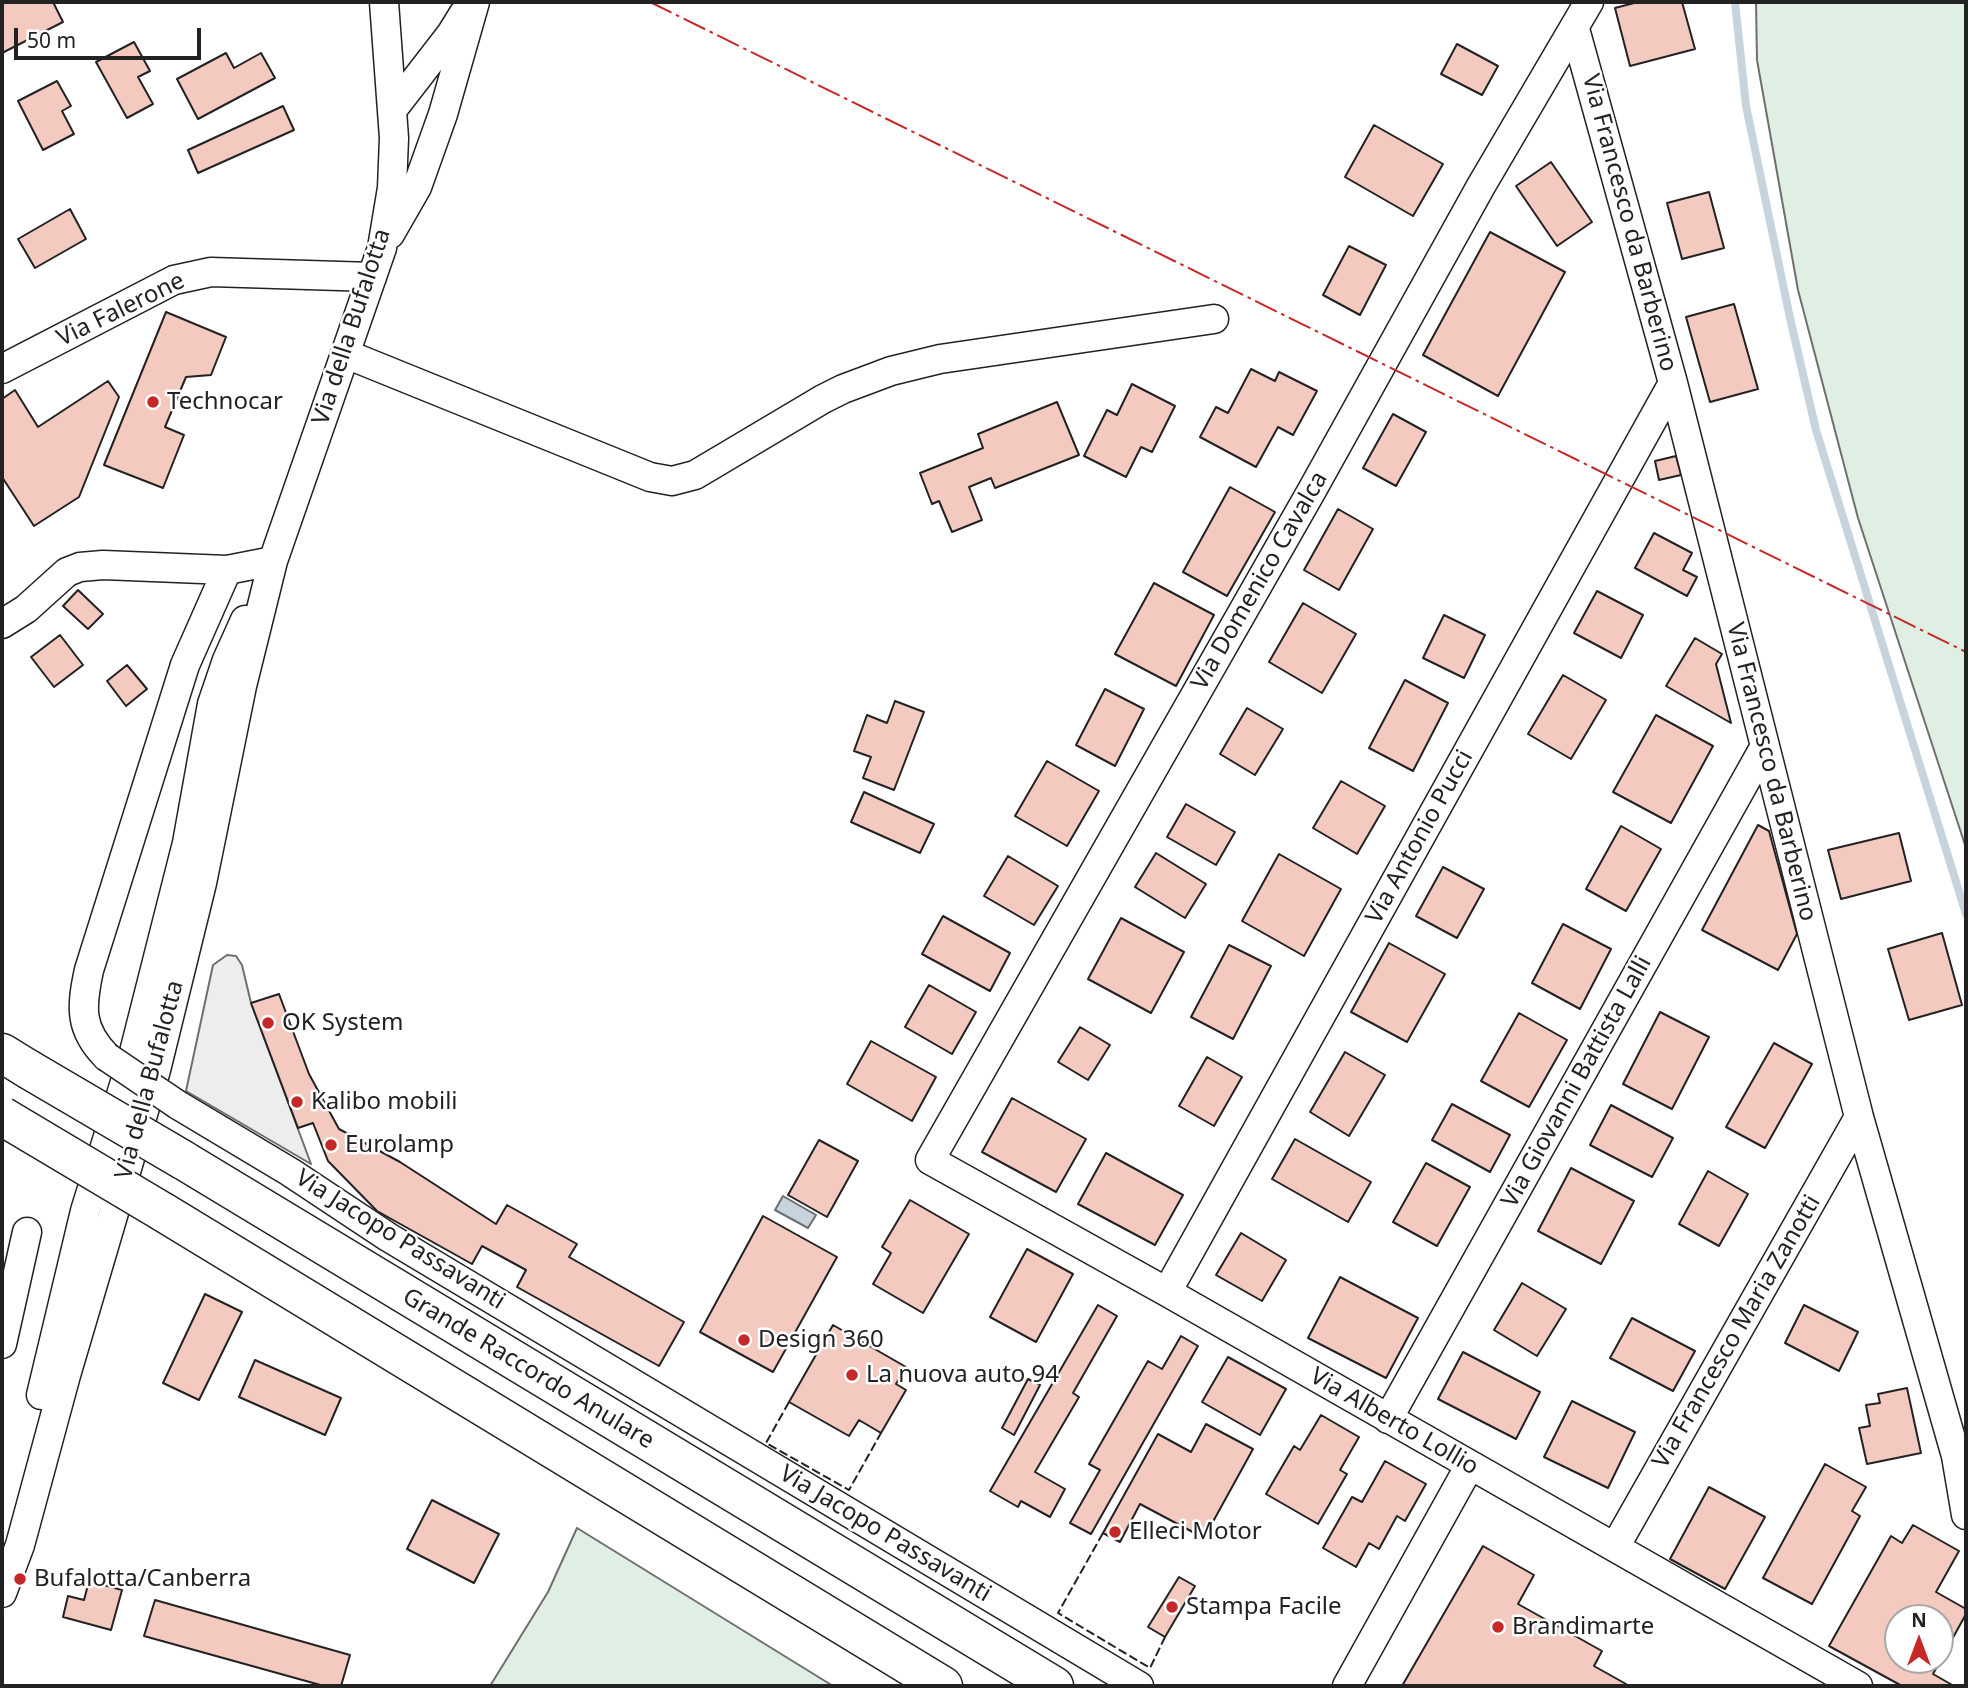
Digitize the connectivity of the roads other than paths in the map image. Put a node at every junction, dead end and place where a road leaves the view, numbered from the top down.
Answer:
1 (384, 2) edge
2 (473, 2) edge
3 (1589, 2) edge
4 (1575, 29) junction
5 (393, 108) junction
6 (382, 248) junction
7 (372, 277) junction
8 (1214, 319) dead end
9 (346, 354) junction
10 (2, 369) edge
11 (1673, 383) junction
12 (273, 561) junction
13 (227, 570) junction
14 (2, 624) edge
15 (1765, 746) junction
16 (15, 1061) edge
17 (2, 1116) edge
18 (1859, 1116) junction
19 (930, 1160) joint
20 (27, 1232) dead end
21 (1167, 1292) junction
22 (2, 1344) edge
23 (1388, 1419) junction
24 (1470, 1465) junction
25 (1966, 1515) edge
26 (1615, 1547) junction
27 (2, 1591) edge
28 (943, 1686) edge
29 (1054, 1686) edge
30 (1139, 1686) edge
31 (1347, 1686) edge
32 (1857, 1686) edge

1 - 5 street, Via della Bufalotta
2 - 5 street
2 - 6 street
3 - 4 street, Via Domenico Cavalca
4 - 11 street, Via Francesco da Barberino
4 - 19 street, Via Domenico Cavalca
5 - 6 street, Via della Bufalotta
6 - 7 street, Via della Bufalotta
7 - 9 street, Via della Bufalotta
7 - 10 street, Via Falerone
8 - 9 street
9 - 12 street, Via della Bufalotta
11 - 15 street, Via Francesco da Barberino
11 - 21 street, Via Antonio Pucci
12 - 13 street
12 - 27 street, Via della Bufalotta
13 - 14 street
13 - 30 street, Via Jacopo Passavanti, bridge
15 - 18 street, Via Francesco da Barberino
15 - 23 street, Via Giovanni Battista Lalli
16 - 29 highway, Grande Raccordo Anulare, bridge
17 - 28 highway, bridge
18 - 25 street, Via Francesco da Barberino
18 - 26 street, Via Francesco Maria Zanotti
19 - 21 street, Via Alberto Lollio
20 - 22 street
21 - 23 street, Via Alberto Lollio
23 - 24 street, Via Alberto Lollio
24 - 26 street, Via Alberto Lollio
24 - 31 street
26 - 32 street, Via Alberto Lollio

